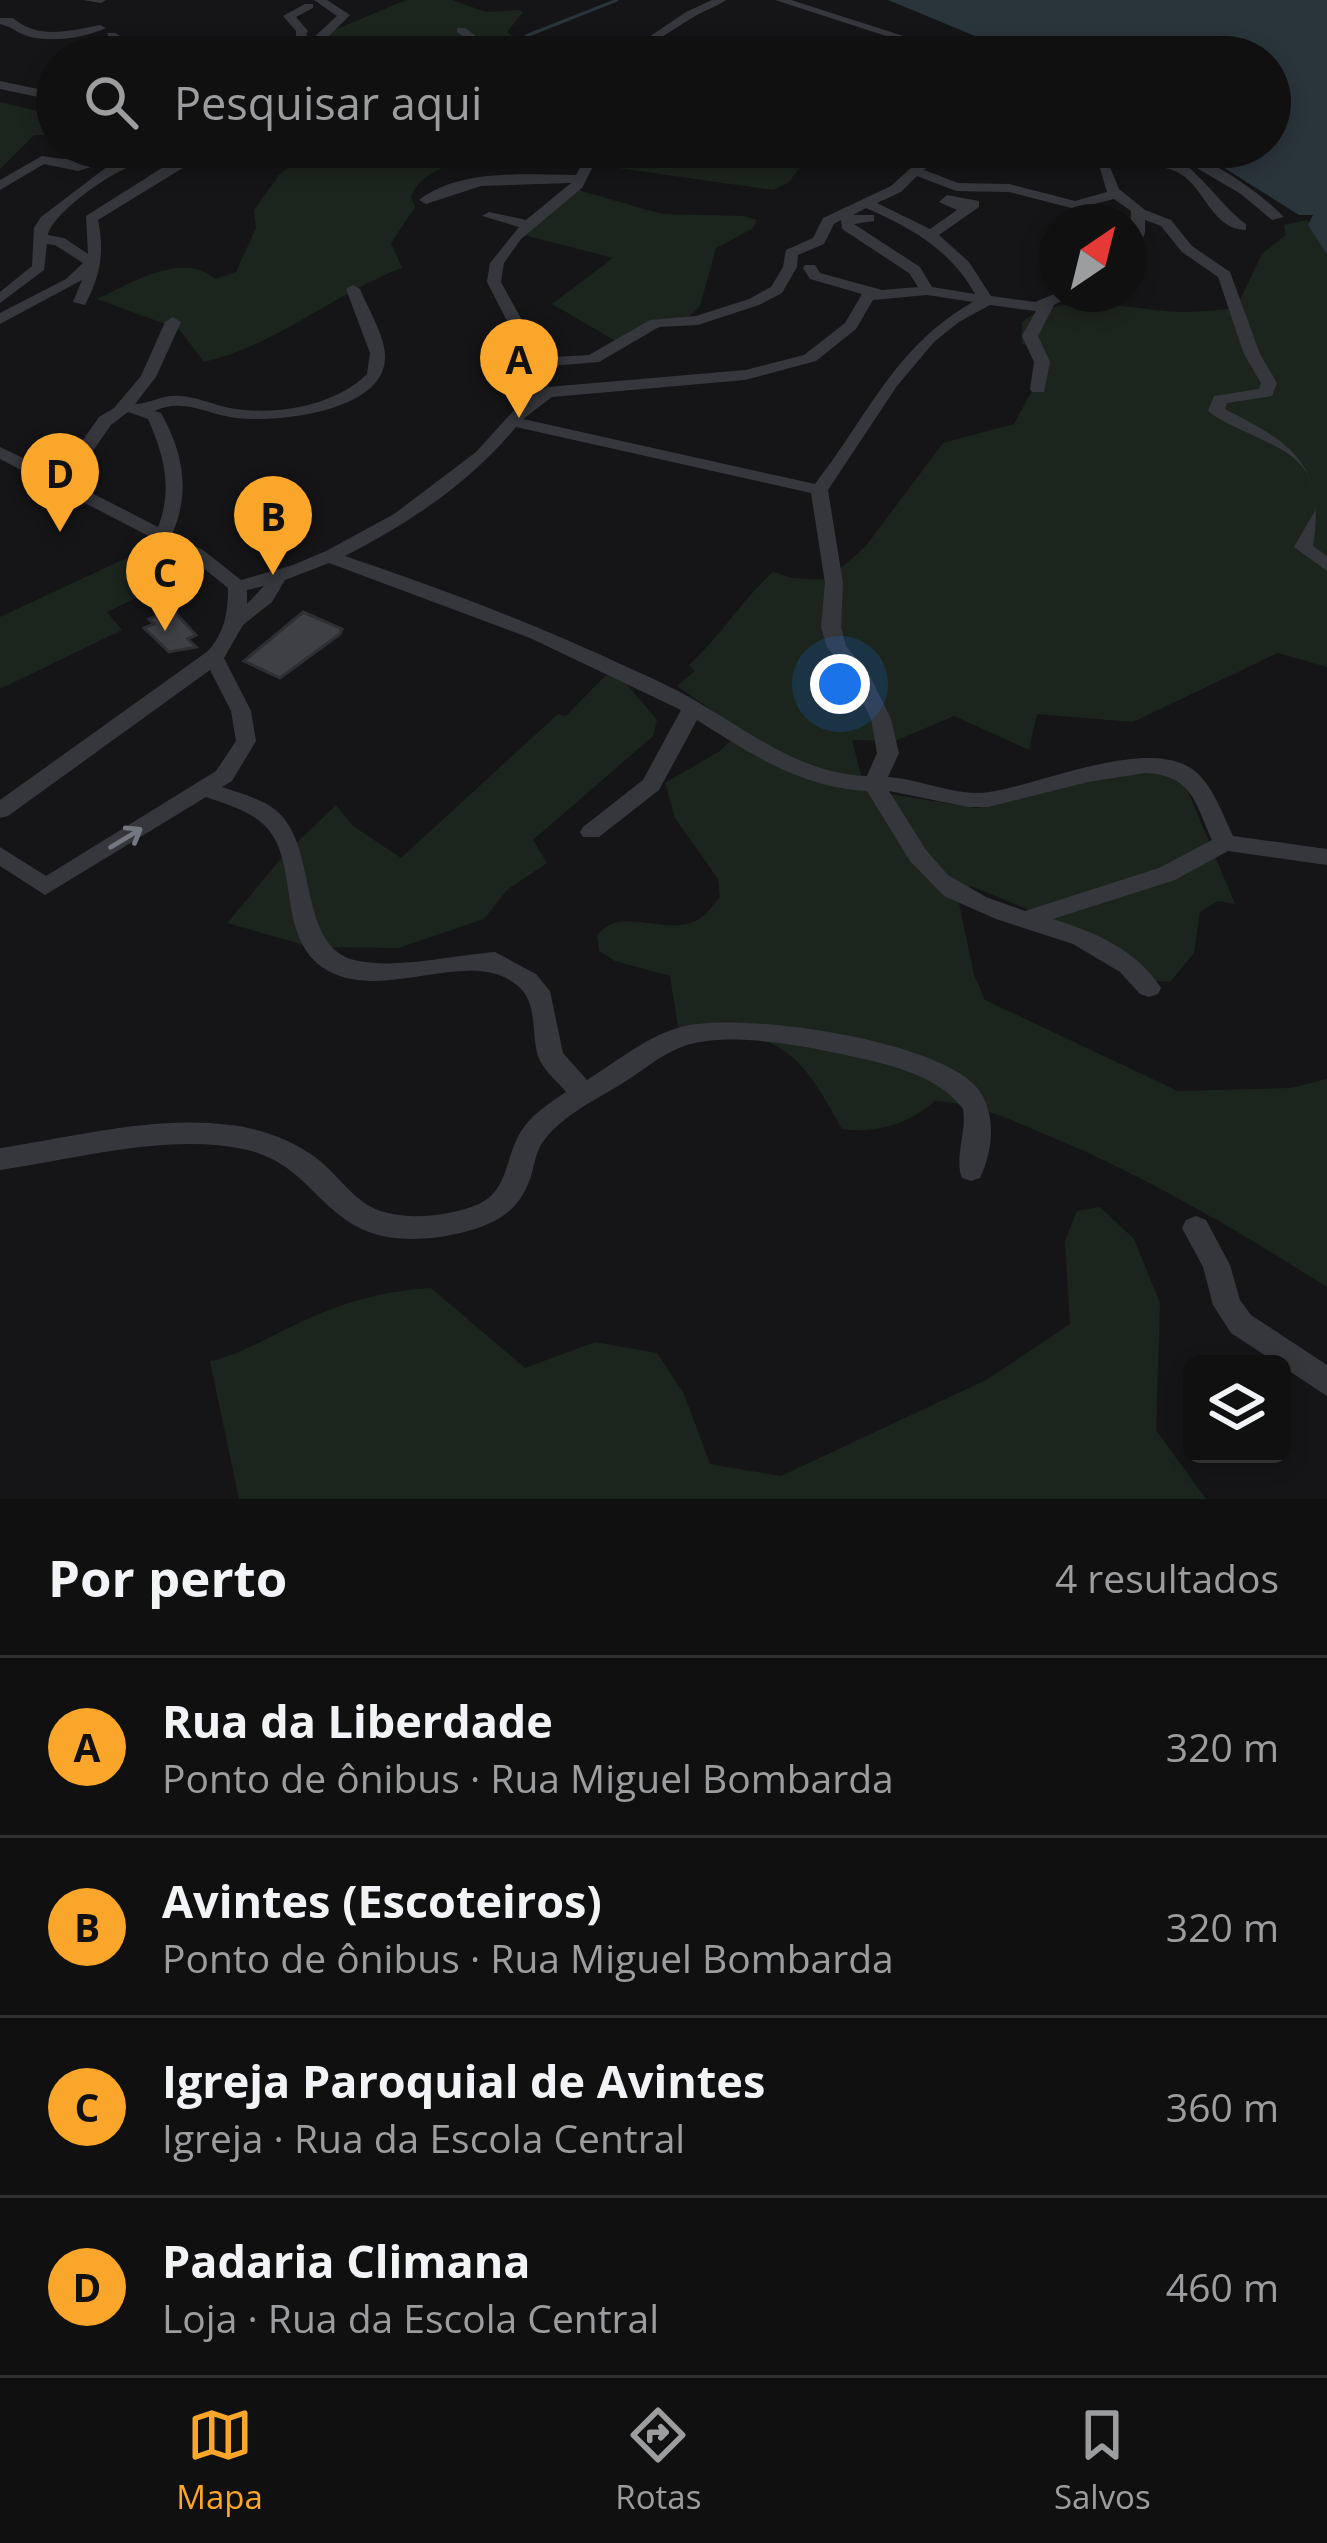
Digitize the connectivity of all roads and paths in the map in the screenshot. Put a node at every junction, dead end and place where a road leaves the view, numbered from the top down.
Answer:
1 (88, 0) edge
2 (100, 0) edge
3 (721, 0) edge
4 (780, 0) edge
5 (314, 3) edge
6 (4, 21) edge
7 (461, 30) dead end
8 (20, 32) junction
9 (0, 34) edge
10 (113, 36) edge
11 (300, 36) edge
12 (325, 36) edge
13 (469, 36) edge
14 (657, 36) edge
15 (896, 36) edge
16 (0, 85) edge
17 (35, 93) edge
18 (36, 164) edge
19 (89, 168) edge
20 (173, 168) edge
21 (586, 168) edge
22 (918, 168) edge
23 (1102, 168) edge
24 (1178, 168) edge
25 (1205, 168) edge
26 (915, 171) junction
27 (581, 179) junction
28 (0, 186) edge
29 (1116, 194) junction
30 (426, 200) dead end
31 (1128, 204) edge
32 (967, 208) dead end
33 (868, 211) junction
34 (489, 216) dead end
35 (1147, 216) edge
36 (1277, 217) dead end
37 (530, 225) junction
38 (1241, 227) dead end
39 (849, 229) junction
40 (825, 232) junction
41 (932, 234) junction
42 (44, 239) junction
43 (92, 263) junction
44 (810, 268) dead end
45 (353, 289) dead end
46 (927, 291) junction
47 (879, 294) junction
48 (987, 301) junction
49 (80, 302) dead end
50 (1039, 304) edge
51 (3, 309) edge
52 (1043, 312) edge
53 (173, 322) dead end
54 (528, 363) junction
55 (1038, 389) dead end
56 (144, 410) junction
57 (120, 411) junction
58 (518, 414) junction
59 (0, 452) edge
60 (46, 474) junction
61 (819, 490) junction
62 (164, 535) junction
63 (328, 556) junction
64 (1327, 565) edge
65 (277, 581) junction
66 (237, 586) junction
67 (237, 621) junction
68 (214, 658) junction
69 (693, 707) junction
70 (874, 785) junction
71 (206, 789) junction
72 (0, 811) edge
73 (591, 832) dead end
74 (1226, 843) junction
75 (0, 855) edge
76 (1327, 856) edge
77 (1027, 919) junction
78 (1149, 988) dead end
79 (583, 1093) junction
80 (0, 1159) edge
81 (970, 1170) dead end
82 (1196, 1228) dead end
83 (1327, 1382) edge

1 - 2 street
3 - 14 street
4 - 15 street
5 - 11 street
5 - 12 street
6 - 8 street
7 - 13 street
8 - 9 street
8 - 10 street
16 - 17 street
18 - 28 street
19 - 42 street
20 - 43 street
21 - 27 street
22 - 26 street
23 - 29 street
24 - 38 street
25 - 36 street
26 - 29 street
26 - 33 street
27 - 30 street
27 - 37 street
29 - 31 street
32 - 41 street
33 - 39 street
33 - 40 street
33 - 41 street
34 - 37 street
35 - 64 street
37 - 54 street
39 - 40 street
39 - 46 street
40 - 54 street
41 - 48 street
42 - 43 street
42 - 51 street
43 - 49 street
43 - 51 street
44 - 47 street
45 - 56 street
46 - 47 street
46 - 48 street
47 - 58 street
48 - 50 street
48 - 61 street
52 - 55 street
53 - 57 street
54 - 58 street
56 - 57 street
56 - 62 street
57 - 60 street
58 - 61 street
58 - 63 street
59 - 60 street
60 - 62 street
61 - 70 street
62 - 66 street
63 - 65 street
63 - 69 street
65 - 66 street
65 - 67 street
66 - 67 street
67 - 68 street
68 - 71 street
68 - 72 street
69 - 70 street
69 - 73 street
70 - 74 street
70 - 77 street
75 -> 71 street
71 - 79 street
74 - 76 street
74 - 77 street
77 - 78 street
79 - 80 street
79 - 81 street
82 - 83 street

